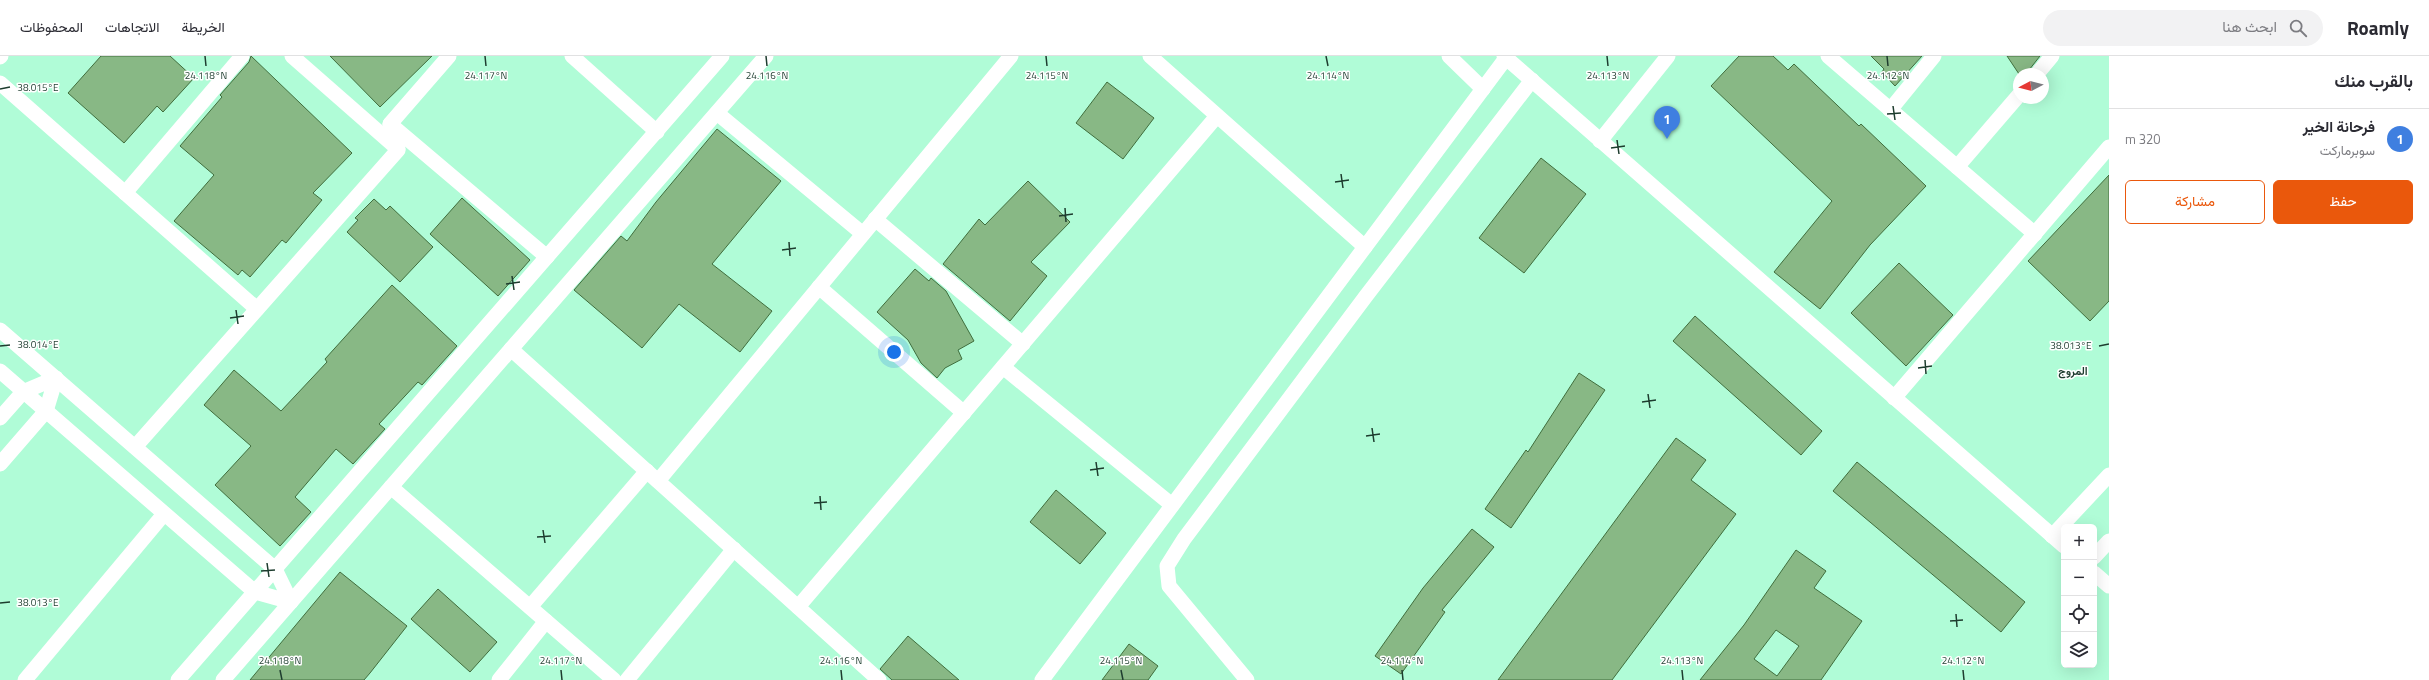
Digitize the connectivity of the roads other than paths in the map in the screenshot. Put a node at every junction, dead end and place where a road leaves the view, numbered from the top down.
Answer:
1 (242, 56) edge
2 (292, 56) edge
3 (449, 56) edge
4 (572, 56) edge
5 (722, 56) edge
6 (766, 56) edge
7 (1011, 56) edge
8 (1150, 56) edge
9 (1449, 56) edge
10 (1668, 56) edge
11 (1828, 56) edge
12 (1934, 56) edge
13 (2052, 56) edge
14 (1505, 57) edge
15 (2042, 68) edge
16 (1532, 80) junction
17 (0, 83) edge
18 (1483, 89) junction
19 (2013, 102) edge
20 (1890, 110) junction
21 (717, 112) junction
22 (1217, 116) junction
23 (390, 124) junction
24 (657, 132) junction
25 (1600, 141) junction
26 (398, 150) junction
27 (2106, 156) edge
28 (1958, 167) junction
29 (125, 193) junction
30 (875, 220) junction
31 (863, 234) junction
32 (2035, 234) junction
33 (1365, 247) junction
34 (547, 258) junction
35 (819, 287) junction
36 (257, 309) junction
37 (0, 330) edge
38 (1023, 344) junction
39 (511, 349) junction
40 (1003, 367) junction
41 (0, 371) edge
42 (56, 378) junction
43 (24, 392) junction
44 (1894, 398) junction
45 (46, 411) junction
46 (964, 413) junction
47 (0, 418) edge
48 (134, 447) junction
49 (0, 464) edge
50 (2109, 475) edge
51 (653, 476) junction
52 (391, 487) junction
53 (1172, 505) junction
54 (164, 514) junction
55 (2052, 536) junction
56 (2109, 541) edge
57 (2061, 544) edge
58 (734, 550) junction
59 (2097, 554) edge
60 (275, 569) junction
61 (2097, 576) edge
62 (2109, 586) edge
63 (255, 592) junction
64 (291, 602) junction
65 (530, 607) junction
66 (798, 607) junction
67 (546, 621) junction
68 (25, 680) edge
69 (178, 680) edge
70 (223, 680) edge
71 (499, 680) edge
72 (614, 680) edge
73 (627, 680) edge
74 (879, 680) edge
75 (1042, 680) edge
76 (1247, 680) edge

1 - 29 street
2 - 26 street
3 - 23 street
4 - 24 street
5 - 24 street
6 - 21 street
7 - 30 street
8 - 22 street
9 - 18 street
10 - 25 street
11 - 20 street
12 - 20 street
13 - 15 street
14 - 16 street
14 - 18 street
16 - 25 street
16 - 76 street
17 - 29 street
18 - 33 street
19 - 28 street
20 - 28 street
21 - 31 street
21 - 39 street
22 - 33 street
22 - 38 street
23 - 26 street
23 - 34 street
24 - 34 street
25 - 44 street
26 - 36 street
27 - 32 street
28 - 32 street
29 - 36 street
30 - 31 street
30 - 38 street
31 - 35 street
32 - 44 street
33 - 53 street
34 - 60 street
35 - 46 street
35 - 51 street
36 - 48 street
37 - 42 street
38 - 40 street
39 - 51 street
39 - 52 street
40 - 46 street
40 - 53 street
41 - 43 street
42 - 43 street
42 - 45 street
42 - 48 street
43 - 45 street
43 - 47 street
44 - 55 street
45 - 49 street
45 - 54 street
46 - 66 street
48 - 60 street
50 - 55 street
51 - 58 street
51 - 65 street
52 - 64 street
52 - 65 street
53 - 75 street
54 - 63 street
54 - 68 street
55 - 57 street
56 - 59 street
58 - 66 street
58 - 73 street
60 - 63 street
60 - 64 street
61 - 62 street
63 - 64 street
63 - 69 street
64 - 70 street
65 - 67 street
66 - 74 street
67 - 71 street
67 - 72 street

